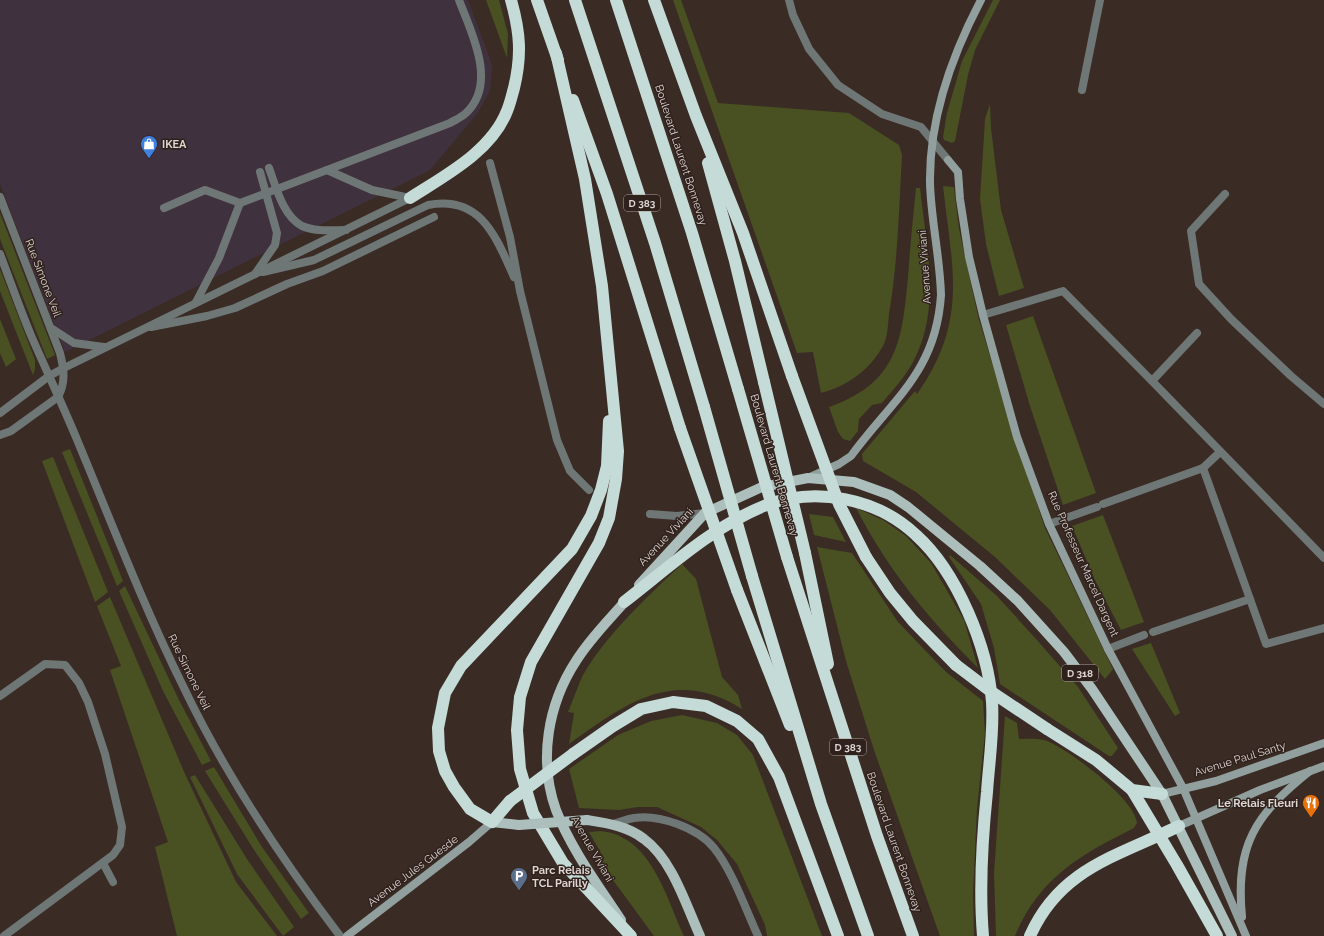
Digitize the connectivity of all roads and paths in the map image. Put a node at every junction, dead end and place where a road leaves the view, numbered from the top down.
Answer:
1 (459, 0) edge
2 (511, 0) edge
3 (536, 0) edge
4 (575, 0) edge
5 (616, 0) edge
6 (654, 0) edge
7 (789, 0) edge
8 (981, 0) edge
9 (1100, 0) edge
10 (556, 53) junction
11 (1082, 90) dead end
12 (696, 116) junction
13 (933, 142) junction
14 (490, 164) dead end
15 (269, 168) dead end
16 (327, 170) junction
17 (260, 172) dead end
18 (276, 188) junction
19 (266, 192) junction
20 (1225, 194) dead end
21 (0, 197) edge
22 (410, 198) junction
23 (240, 204) junction
24 (164, 208) dead end
25 (434, 217) dead end
26 (346, 230) junction
27 (0, 254) edge
28 (255, 274) junction
29 (520, 291) junction
30 (196, 302) junction
31 (983, 315) junction
32 (51, 328) junction
33 (143, 329) junction
34 (1197, 333) dead end
35 (105, 347) junction
36 (64, 368) junction
37 (49, 376) junction
38 (1152, 381) junction
39 (612, 386) junction
40 (58, 397) junction
41 (1324, 404) edge
42 (0, 413) edge
43 (0, 435) edge
44 (1220, 452) junction
45 (1203, 468) junction
46 (808, 478) junction
47 (590, 490) dead end
48 (705, 513) junction
49 (650, 514) dead end
50 (1049, 524) junction
51 (1324, 558) edge
52 (1250, 599) junction
53 (624, 602) junction
54 (1324, 628) edge
55 (1153, 632) dead end
56 (1144, 635) dead end
57 (1108, 649) junction
58 (0, 696) edge
59 (842, 727) junction
60 (1324, 743) edge
61 (1324, 766) edge
62 (1310, 771) junction
63 (1183, 788) junction
64 (1132, 790) junction
65 (1162, 794) junction
66 (821, 804) junction
67 (1197, 818) junction
68 (492, 822) junction
69 (614, 824) junction
70 (1179, 826) junction
71 (1160, 835) junction
72 (103, 864) junction
73 (114, 882) dead end
74 (1243, 926) junction
75 (4, 936) edge
76 (340, 936) edge
77 (347, 936) edge
78 (631, 936) edge
79 (700, 936) edge
80 (758, 936) edge
81 (838, 936) edge
82 (868, 936) edge
83 (913, 936) edge
84 (983, 936) edge
85 (1030, 936) edge
86 (1217, 936) edge
87 (1232, 936) edge
88 (1246, 936) edge

1 - 16 street
2 - 22 highway
3 - 10 highway
4 - 66 highway, D 383, bridge
5 - 59 highway, Boulevard Laurent Bonnevay / D 383, bridge
6 - 12 highway
7 - 13 street
8 - 13 street, Avenue Viviani
9 - 11 street
10 - 39 highway
10 - 66 highway, bridge
12 - 59 highway, bridge
12 - 64 highway, bridge
13 - 31 street, Rue Professeur Marcel Dargent
13 - 46 street, Avenue Viviani
14 - 29 street
15 - 18 street
16 - 18 street
16 - 22 street
17 - 19 street
18 - 19 street
18 - 26 street
19 - 23 street
19 - 28 street
20 - 41 street
21 - 32 street, Rue Simone Veil
22 - 26 street
23 - 24 street
23 - 30 street
25 - 33 street
26 - 28 street
27 - 37 street, Rue Simone Veil
28 - 29 street
28 - 30 street
29 - 47 street
30 - 33 street
31 - 38 street
31 - 50 street, Rue Professeur Marcel Dargent
32 - 35 street
32 - 36 street, Rue Simone Veil
33 - 35 street
34 - 38 street
35 - 36 street
36 - 37 street
36 - 40 street, Rue Simone Veil
37 - 40 street, Rue Simone Veil
37 - 42 street
38 - 44 street
39 - 68 highway
39 - 78 highway
40 - 43 street
40 - 76 street, Rue Simone Veil
44 - 45 street
44 - 51 street
45 - 50 street
45 - 52 street
46 - 48 main road, Avenue Viviani
46 - 65 main road, D 318
48 - 49 street
48 - 53 main road, Avenue Viviani
50 - 57 street, Rue Professeur Marcel Dargent
52 - 54 street
52 - 55 street
53 - 78 main road, Avenue Viviani
53 - 84 highway
56 - 57 street
57 - 63 street, Rue Professeur Marcel Dargent
58 - 72 street
59 - 83 highway, Boulevard Laurent Bonnevay / D 383
60 - 63 street, Avenue Paul Santy
61 - 62 street
62 - 67 street
62 - 74 street
63 - 65 street, Avenue Paul Santy
63 - 67 street, Rue Professeur Marcel Dargent
64 - 65 highway
64 - 71 highway
65 - 70 main road
66 - 82 highway, D 383
67 - 70 street
67 - 74 street, Rue Professeur Marcel Dargent
68 - 69 main road, bridge
68 - 77 street, Avenue Jules Guesde
68 - 81 highway, bridge
69 - 79 main road
69 - 80 street
70 - 71 highway
70 - 87 main road
71 - 85 highway
71 - 86 highway
72 - 73 street
72 - 75 street
74 - 88 street, Rue Professeur Marcel Dargent

